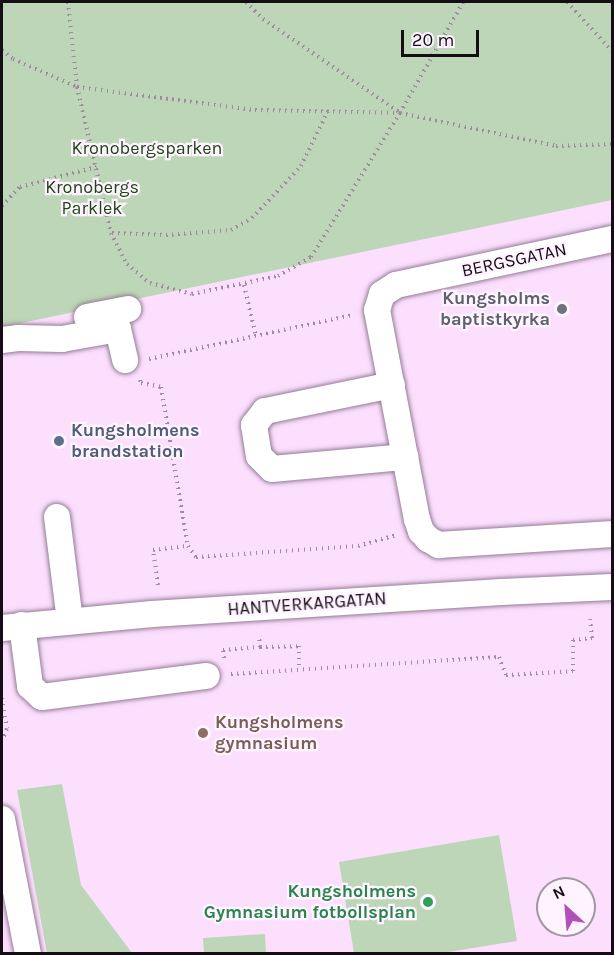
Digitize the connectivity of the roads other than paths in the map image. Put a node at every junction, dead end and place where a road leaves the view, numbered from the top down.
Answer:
1 (612, 239) edge
2 (128, 309) dead end
3 (10, 339) edge
4 (131, 361) road end
5 (392, 385) junction
6 (405, 457) junction
7 (57, 517) dead end
8 (612, 534) edge
9 (612, 588) edge
10 (70, 621) junction
11 (12, 626) edge
12 (207, 676) dead end
13 (2, 819) edge
14 (28, 954) edge

1 - 5 street, BERGSGATAN
2 - 3 street
3 - 4 street
5 - 6 street
5 - 6 street
6 - 8 street
7 - 10 street
9 - 10 street, HANTVERKARGATAN
10 - 11 street, HANTVERKARGATAN
11 - 12 street
13 - 14 street

